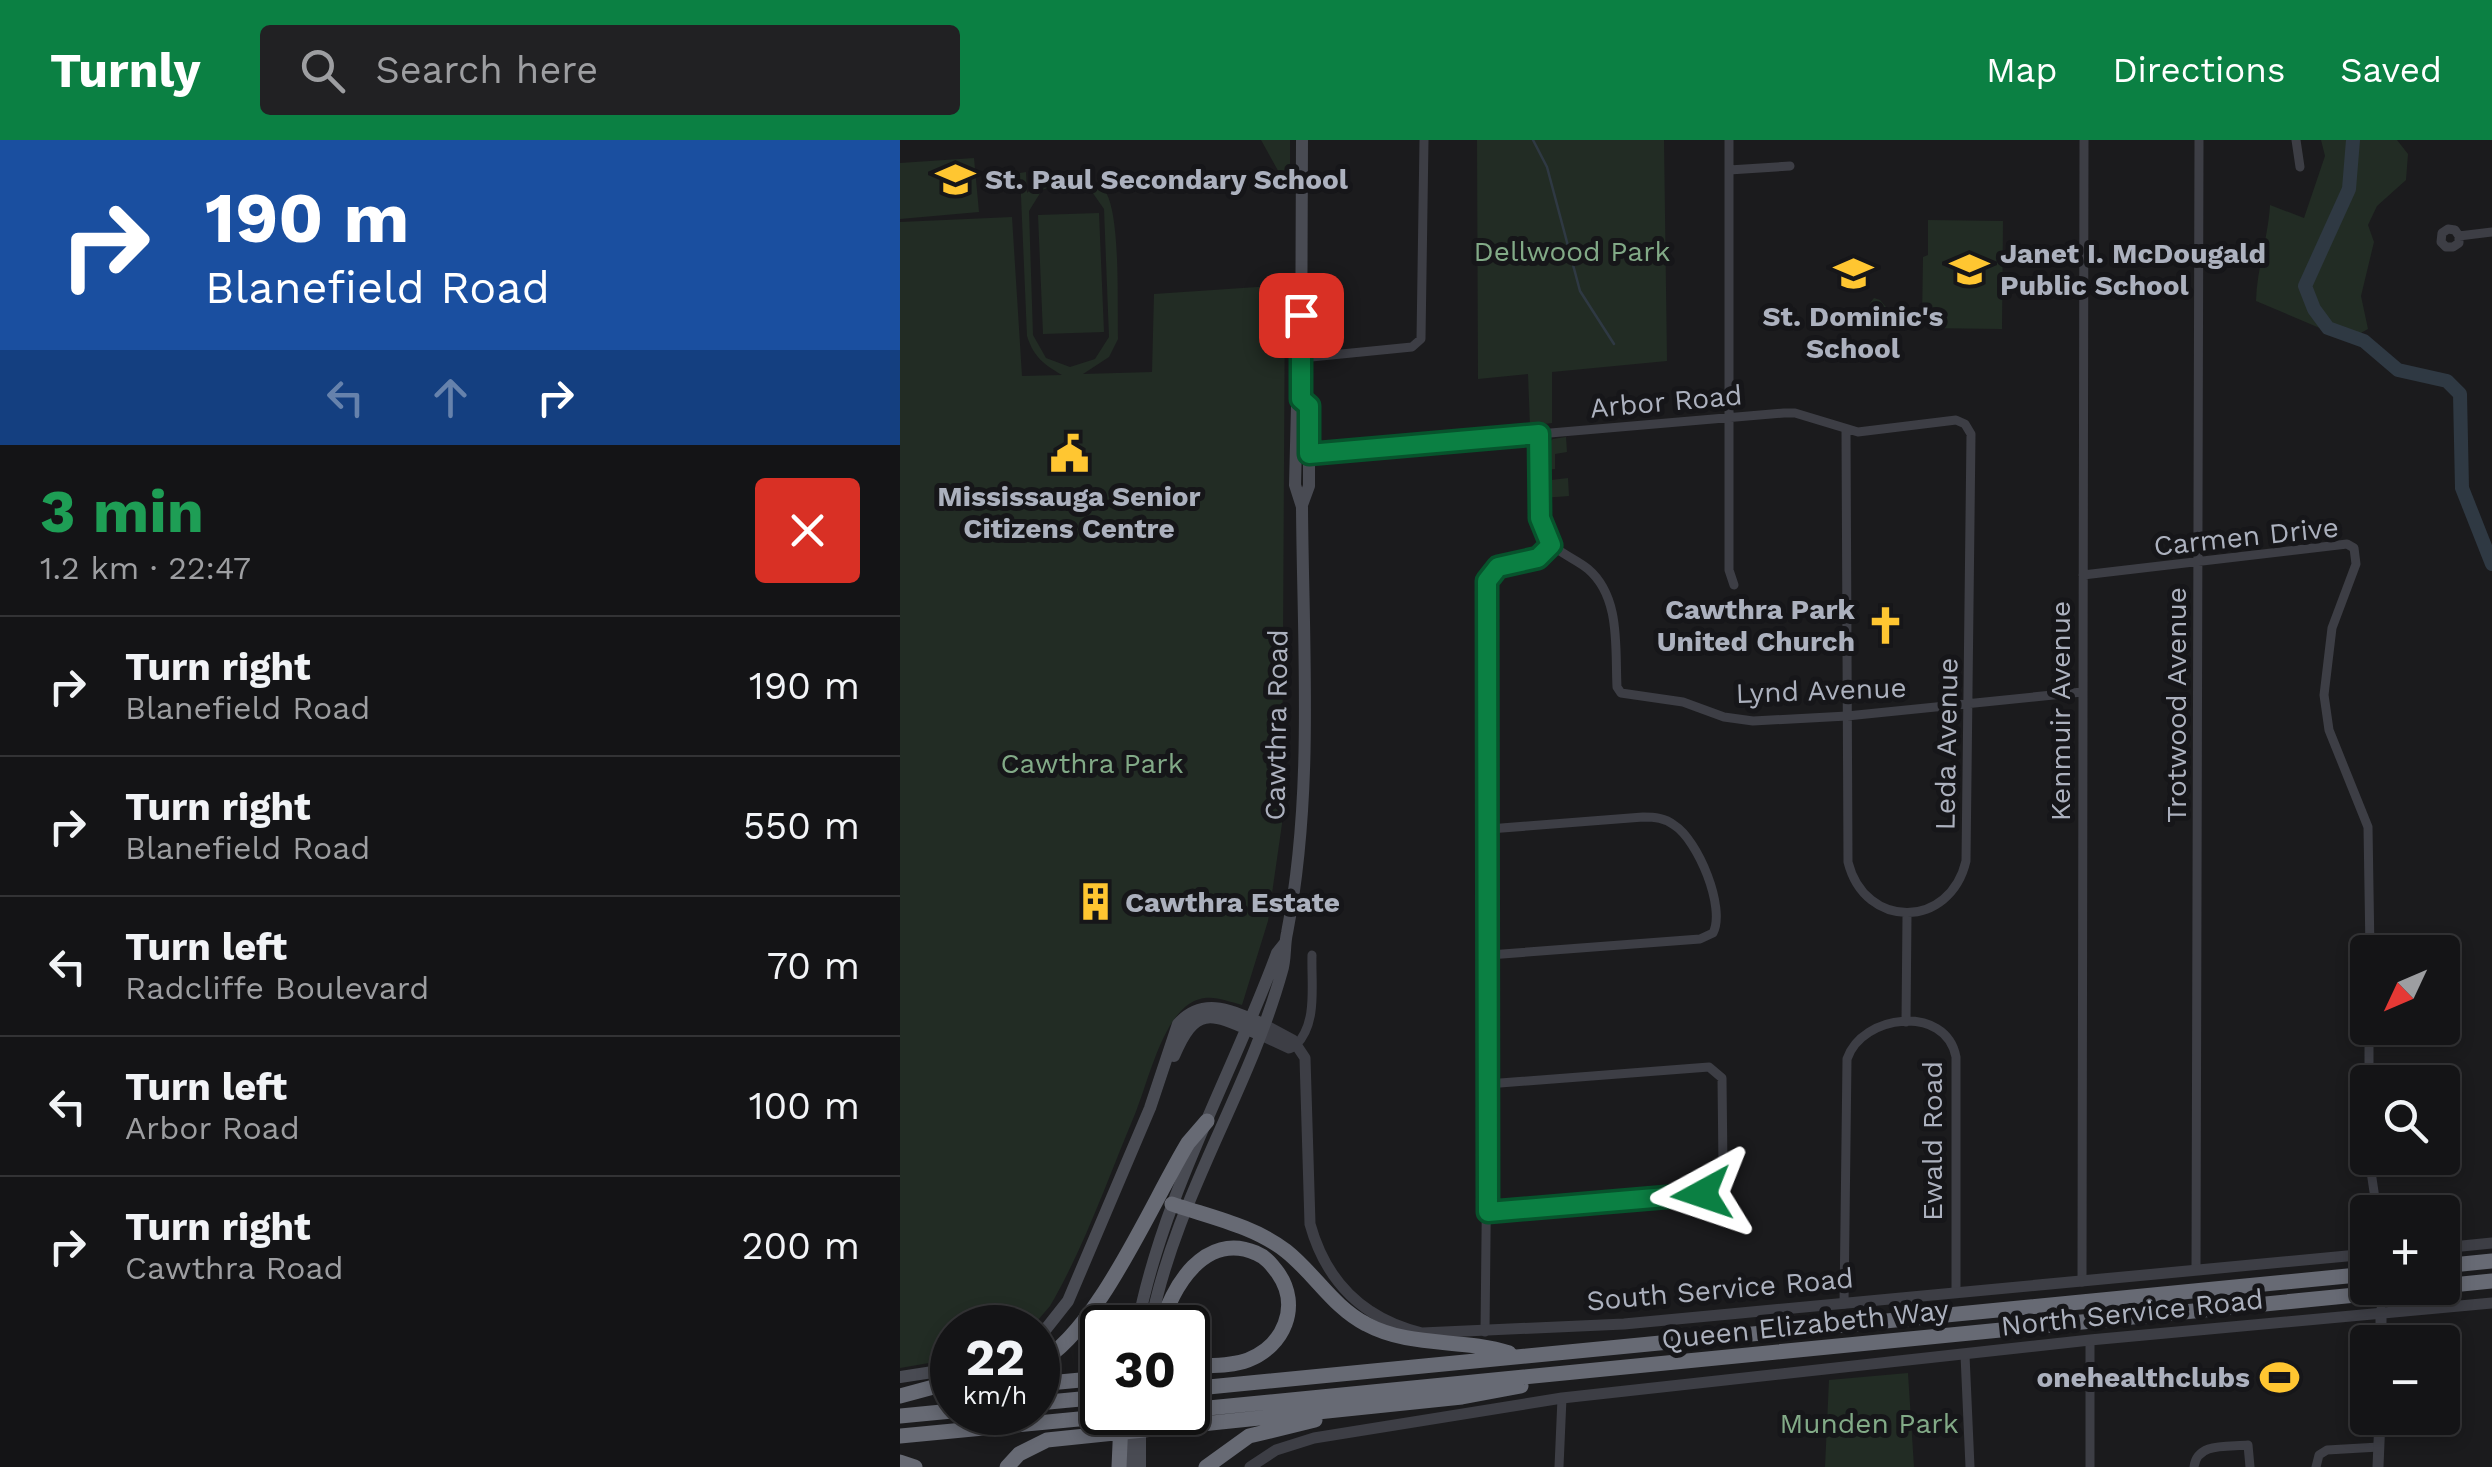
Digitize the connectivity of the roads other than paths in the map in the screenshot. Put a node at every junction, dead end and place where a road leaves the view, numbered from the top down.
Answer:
1 (1302, 140) edge
2 (1424, 140) edge
3 (1729, 140) edge
4 (2084, 140) edge
5 (2199, 140) edge
6 (2296, 140) edge
7 (1790, 166) dead end
8 (2300, 167) dead end
9 (1730, 170) junction
10 (2492, 232) edge
11 (2460, 236) dead end
12 (1301, 358) junction
13 (1731, 418) junction
14 (1846, 430) junction
15 (1539, 434) junction
16 (1970, 434) joint
17 (1302, 454) junction
18 (1551, 545) junction
19 (2198, 563) junction
20 (2083, 576) junction
21 (1734, 586) dead end
22 (2082, 692) junction
23 (1969, 704) junction
24 (1848, 716) junction
25 (1489, 830) junction
26 (1907, 915) junction
27 (2370, 935) edge
28 (1312, 955) dead end
29 (1490, 955) junction
30 (1906, 1022) junction
31 (1255, 1026) junction
32 (1296, 1045) junction
33 (1488, 1084) junction
34 (1208, 1121) junction
35 (1178, 1206) junction
36 (1488, 1212) junction
37 (2492, 1243) edge
38 (2460, 1246) edge
39 (2350, 1256) edge
40 (2492, 1261) edge
41 (2460, 1264) edge
42 (2196, 1270) junction
43 (2350, 1276) edge
44 (2082, 1282) junction
45 (2492, 1282) edge
46 (2460, 1285) edge
47 (1956, 1293) junction
48 (2350, 1296) edge
49 (2492, 1303) edge
50 (1844, 1304) junction
51 (1142, 1305) edge
52 (1156, 1305) edge
53 (1167, 1305) edge
54 (1060, 1311) edge
55 (2382, 1312) junction
56 (2382, 1325) edge
57 (1486, 1332) junction
58 (2090, 1340) junction
59 (1060, 1350) edge
60 (1966, 1355) junction
61 (1518, 1356) junction
62 (1210, 1366) edge
63 (1634, 1366) junction
64 (930, 1372) edge
65 (900, 1377) edge
66 (1210, 1387) edge
67 (930, 1388) edge
68 (930, 1394) edge
69 (900, 1397) edge
70 (1562, 1398) junction
71 (1385, 1404) junction
72 (1210, 1408) edge
73 (930, 1413) edge
74 (900, 1416) edge
75 (1080, 1419) edge
76 (2379, 1435) edge
77 (900, 1436) edge
78 (2379, 1447) junction
79 (1127, 1458) edge
80 (900, 1462) edge
81 (916, 1467) edge
82 (1007, 1467) edge
83 (1140, 1467) edge
84 (1206, 1467) edge
85 (1250, 1467) edge
86 (1560, 1467) edge
87 (1970, 1467) edge
88 (2090, 1467) edge
89 (2194, 1467) edge
90 (2250, 1467) edge
91 (2316, 1467) edge
92 (2378, 1467) edge

1 - 12 main road, Cawthra Road
2 - 12 street
3 - 9 street
4 - 20 street, Kenmuir Avenue
5 - 19 street, Trotwood Avenue
6 - 8 street
7 - 9 street
9 - 13 street
10 - 11 street
12 - 17 main road, Cawthra Road
13 - 14 street, Arbor Road
13 - 15 street, Arbor Road
13 - 21 street
14 - 16 street, Arbor Road
14 - 24 street
15 - 17 street, Arbor Road
15 - 18 street
16 - 23 street, Leda Avenue
17 - 31 main road, Cawthra Road
18 - 24 street, Lynd Avenue
18 - 25 street
19 - 20 street, Carmen Drive
19 - 27 street, Carmen Drive
19 - 42 street, Trotwood Avenue
20 - 22 street, Kenmuir Avenue
22 - 23 street, Lynd Avenue
22 - 44 street, Kenmuir Avenue
23 - 24 street, Lynd Avenue
23 - 26 street, Leda Avenue
24 - 26 street
25 - 29 street
25 - 29 street
26 - 30 street
28 - 32 street
29 - 33 street
30 - 47 street, Ewald Road
30 - 50 street
31 - 32 street
31 - 34 main road, Cawthra Road
31 - 35 main road, Cawthra Road
31 - 54 main road
32 - 57 street, South Service Road
33 - 36 street
33 - 36 street
34 - 35 main road, Cawthra Road
34 - 59 highway
35 - 51 main road, Cawthra Road
35 - 52 main road, Cawthra Road
35 - 61 highway
36 - 57 street
37 - 38 street
39 - 42 street, South Service Road
40 - 41 highway
42 - 44 street, South Service Road
43 - 61 highway, Queen Elizabeth Way
44 - 47 street, South Service Road
45 - 46 highway
47 - 50 street, South Service Road
48 - 63 highway, Queen Elizabeth Way
49 - 55 street, North Service Road
50 - 57 street, South Service Road
53 - 62 highway
55 - 56 street
55 - 58 street, North Service Road
58 - 60 street, North Service Road
58 - 88 street
60 - 70 street, North Service Road
60 - 87 street
61 - 66 highway, Queen Elizabeth Way
63 - 71 highway
63 - 72 highway, Queen Elizabeth Way
64 - 65 main road
67 - 69 highway
68 - 69 highway
70 - 85 street, North Service Road
70 - 86 street
71 - 82 highway
71 - 84 highway
73 - 74 highway
75 - 77 highway
76 - 78 street
78 - 91 street
78 - 92 street
79 - 83 main road
80 - 81 highway
89 - 90 street

